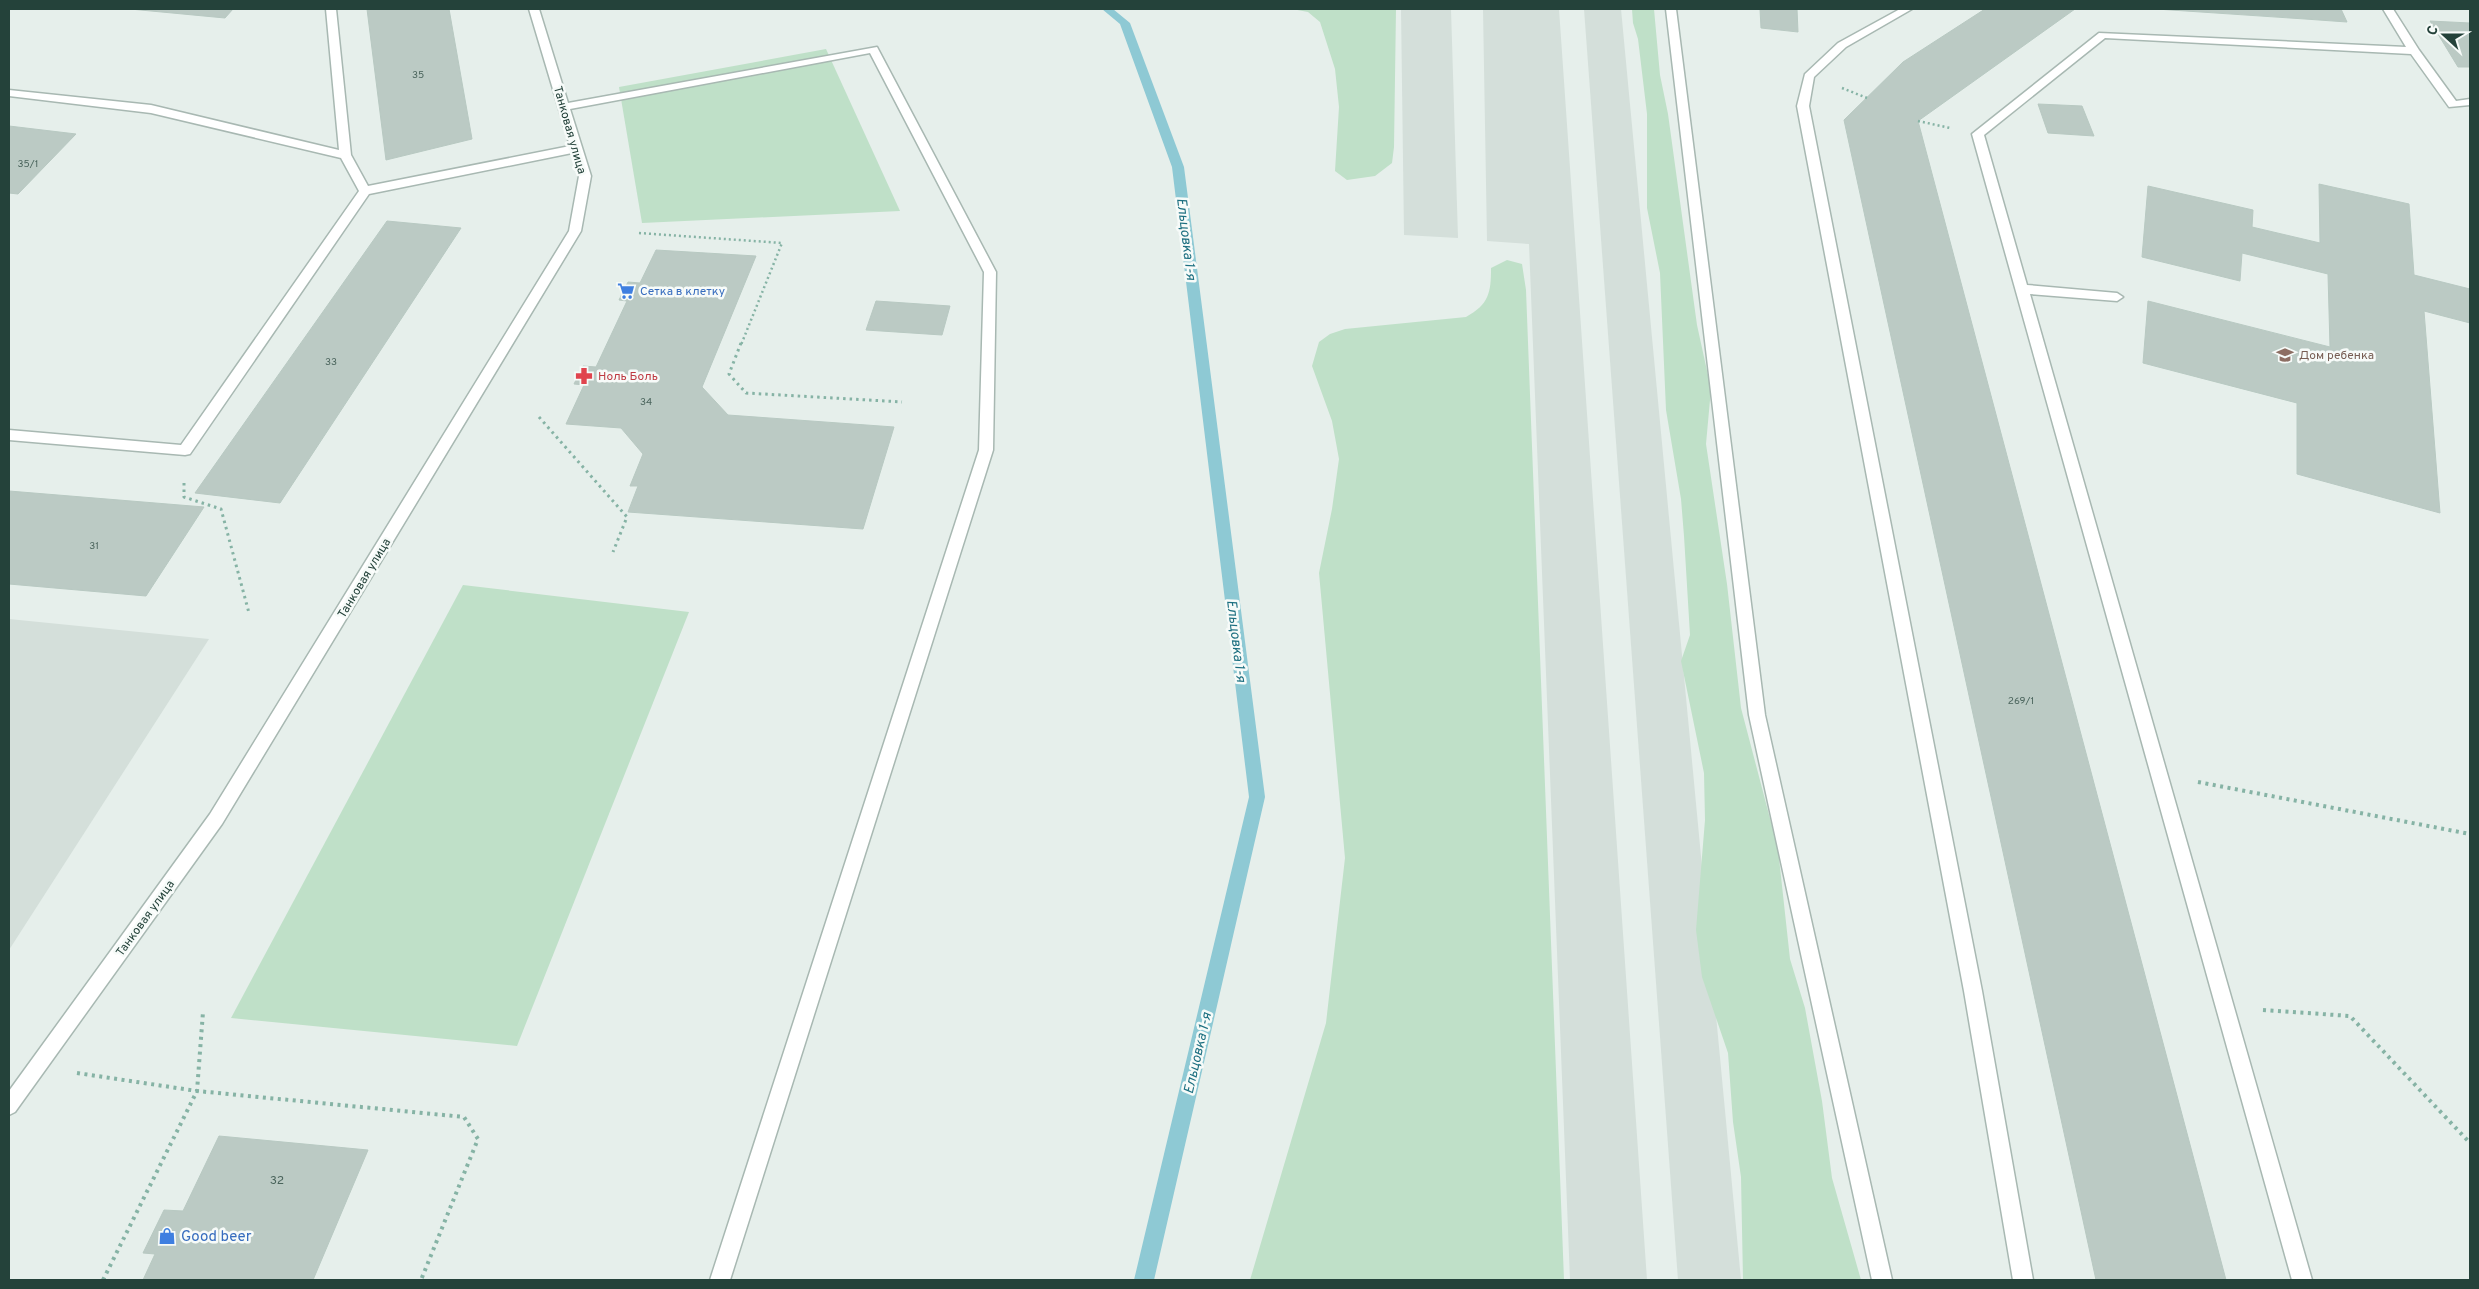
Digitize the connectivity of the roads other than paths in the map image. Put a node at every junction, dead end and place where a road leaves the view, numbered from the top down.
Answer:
1 (331, 9) edge
2 (534, 9) edge
3 (1671, 9) edge
4 (1908, 9) edge
5 (2388, 9) edge
6 (2414, 51) junction
7 (9, 93) edge
8 (2470, 102) edge
9 (564, 107) junction
10 (577, 148) junction
11 (345, 154) junction
12 (365, 191) junction
13 (2022, 289) junction
14 (2118, 296) dead end
15 (9, 435) edge
16 (9, 1106) edge
17 (720, 1280) edge
18 (1882, 1280) edge
19 (2023, 1280) edge
20 (2302, 1280) edge

1 - 11 street
2 - 9 street, Танковая улица
3 - 18 street
4 - 19 street
5 - 6 street
6 - 8 street
6 - 13 street
7 - 11 street
9 - 10 street, Танковая улица
9 - 17 street
10 - 12 street
10 - 16 street, Танковая улица
11 - 12 street
12 - 15 street
13 - 14 street
13 - 20 street

